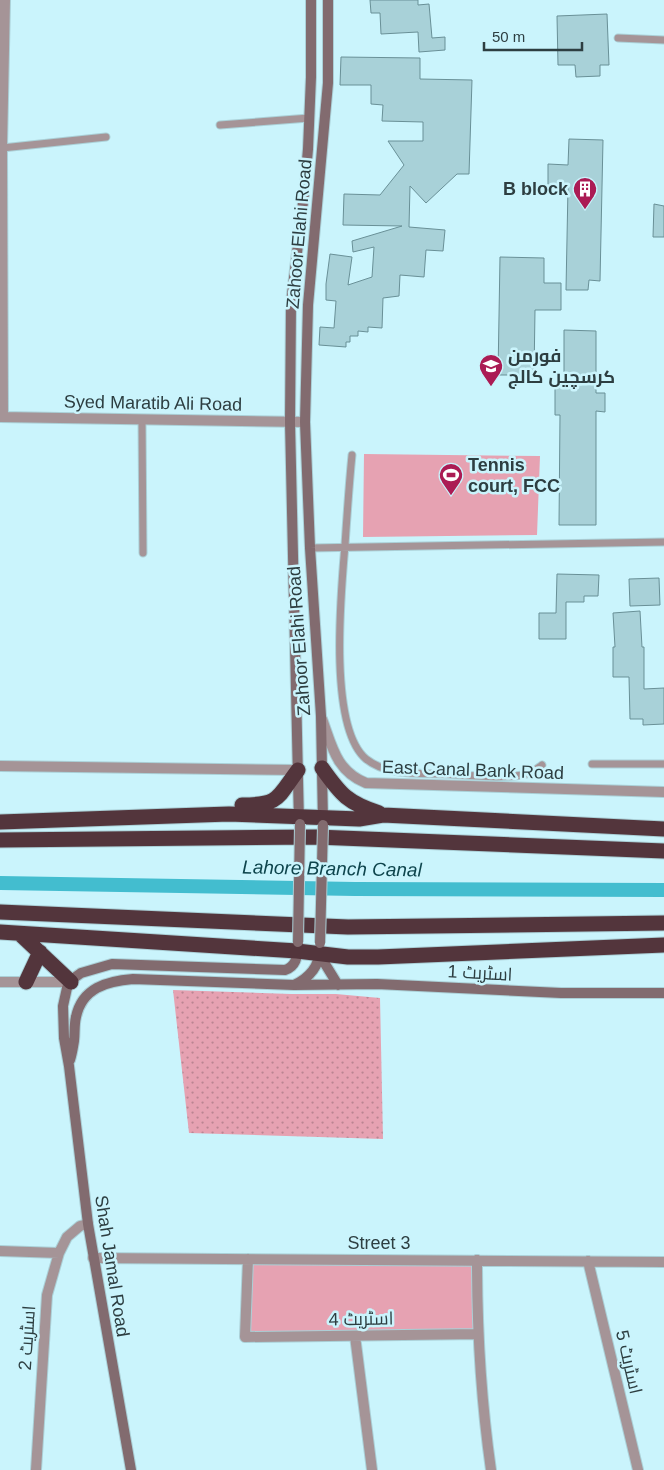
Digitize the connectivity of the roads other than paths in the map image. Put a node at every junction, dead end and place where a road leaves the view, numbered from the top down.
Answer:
1 (5, 0) edge
2 (311, 0) edge
3 (328, 0) edge
4 (3, 30) edge
5 (618, 38) dead end
6 (664, 40) edge
7 (310, 118) junction
8 (220, 125) dead end
9 (106, 137) dead end
10 (2, 148) junction
11 (1, 417) edge
12 (142, 420) junction
13 (290, 422) junction
14 (305, 422) junction
15 (352, 455) dead end
16 (664, 542) edge
17 (310, 548) junction
18 (345, 548) junction
19 (143, 553) dead end
20 (321, 716) junction
21 (592, 764) dead end
22 (664, 764) edge
23 (542, 765) dead end
24 (0, 766) edge
25 (322, 768) junction
26 (298, 770) junction
27 (664, 792) edge
28 (229, 814) junction
29 (383, 815) junction
30 (299, 820) junction
31 (323, 821) junction
32 (0, 822) edge
33 (664, 830) edge
34 (0, 840) edge
35 (664, 851) edge
36 (0, 912) edge
37 (664, 923) edge
38 (0, 932) edge
39 (20, 934) junction
40 (664, 945) edge
41 (298, 946) junction
42 (320, 948) junction
43 (40, 952) junction
44 (0, 982) edge
45 (26, 982) junction
46 (70, 982) junction
47 (294, 985) junction
48 (338, 985) junction
49 (664, 993) edge
50 (69, 1066) junction
51 (88, 1224) junction
52 (0, 1251) edge
53 (60, 1253) junction
54 (93, 1258) junction
55 (248, 1259) junction
56 (477, 1260) junction
57 (588, 1261) junction
58 (664, 1262) edge
59 (478, 1334) junction
60 (355, 1336) junction
61 (36, 1470) edge
62 (131, 1470) edge
63 (372, 1470) edge
64 (491, 1470) edge
65 (638, 1470) edge

1 - 4 street
2 - 7 main road, Zahoor Elahi Road
3 - 14 main road, Zahoor Elahi Road
4 - 10 street
5 - 6 lane
7 - 8 lane
7 - 13 main road, Zahoor Elahi Road
9 - 10 lane
10 - 11 street
11 - 12 street, Syed Maratib Ali Road
12 - 13 street, Syed Maratib Ali Road
12 - 19 lane
13 - 14 street, Syed Maratib Ali Road
13 - 26 main road, Zahoor Elahi Road
14 - 17 main road, Zahoor Elahi Road
15 - 18 lane
16 - 18 lane
17 - 18 lane
17 - 20 main road, Zahoor Elahi Road
18 - 23 lane
20 - 25 main road, Zahoor Elahi Road
20 - 27 street, East Canal Bank Road
21 - 22 lane
24 - 26 street
25 - 29 highway
25 - 31 main road, Zahoor Elahi Road
26 - 28 highway
26 - 30 main road, Zahoor Elahi Road
28 - 30 highway
28 - 32 highway
29 - 31 highway
29 - 33 highway
30 - 31 highway
30 - 41 main road, Zahoor Elahi Road, bridge
31 - 42 main road, Zahoor Elahi Road, bridge
34 - 35 highway
36 - 37 highway
38 - 39 highway
39 - 41 highway
39 - 43 highway
40 - 42 highway
41 - 42 highway
41 - 46 main road
42 - 47 main road, Zahoor Elahi Road
42 - 48 main road
43 - 45 highway
43 - 46 highway
44 - 45 street
45 - 46 street
46 - 50 main road
47 - 48 main road, اسٹریٹ 1
47 - 50 main road
48 - 49 main road, اسٹریٹ 1
50 - 51 main road, Shah Jamal Road
51 - 53 street, اسٹریٹ 2
51 - 54 main road, Shah Jamal Road
52 - 53 street
53 - 61 street, اسٹریٹ 2
54 - 55 street, Street 3
54 - 62 main road, Shah Jamal Road
55 - 56 street, Street 3
55 - 60 street, اسٹریٹ 4
56 - 57 street, Street 3
56 - 59 street
57 - 58 street, Street 3
57 - 65 street, اسٹریٹ 5
59 - 60 street, اسٹریٹ 4
59 - 64 street
60 - 63 street

